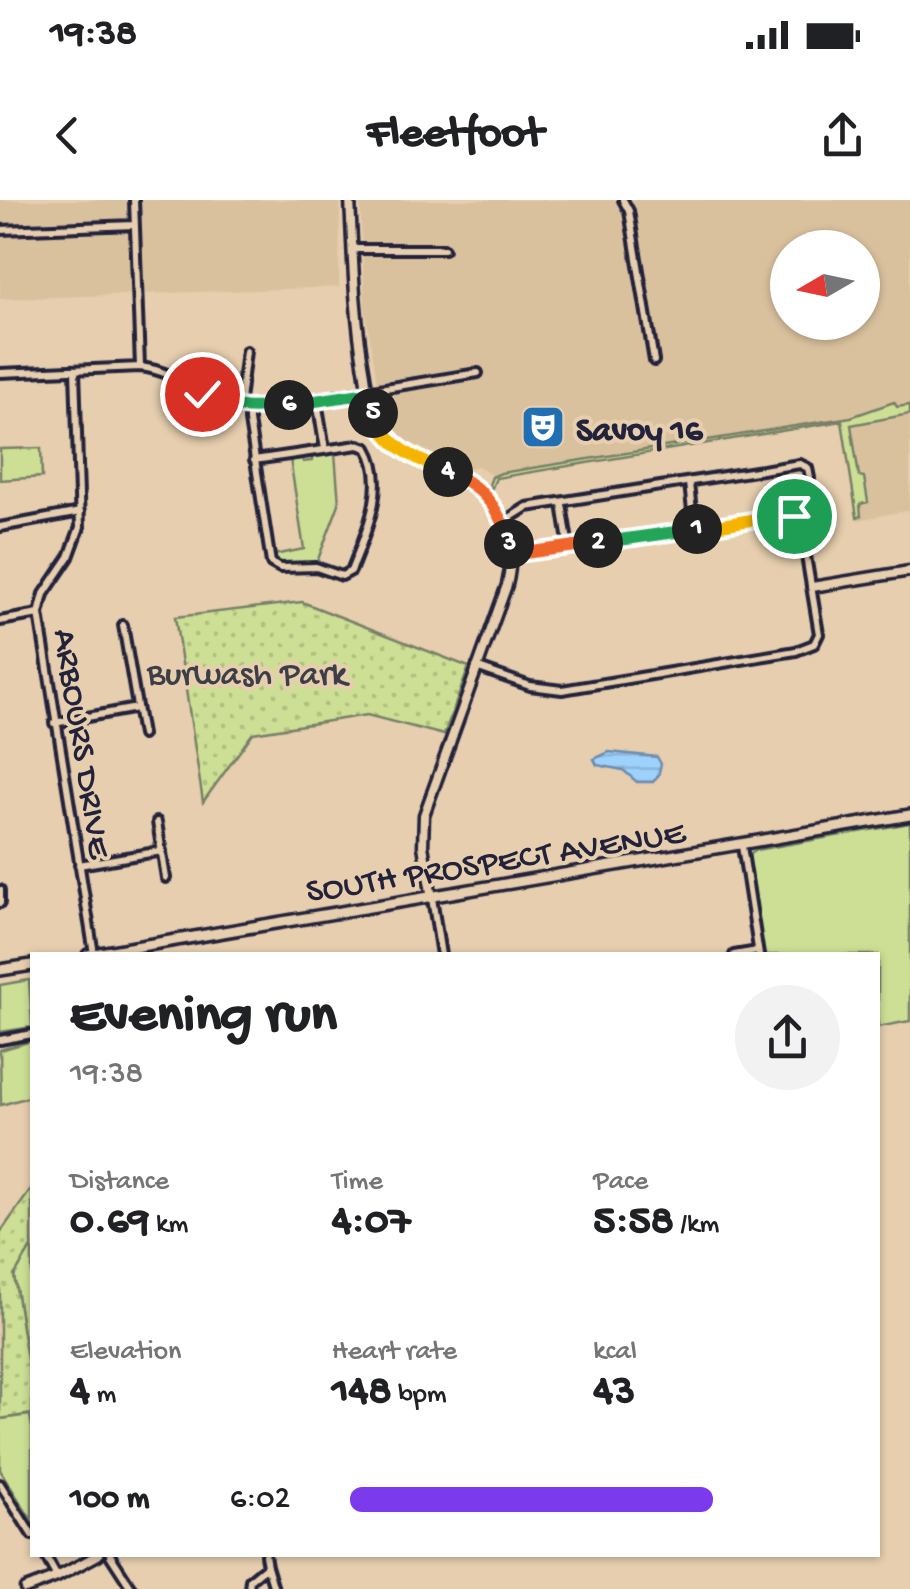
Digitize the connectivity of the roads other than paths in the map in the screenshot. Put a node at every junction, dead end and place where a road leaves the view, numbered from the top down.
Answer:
1 (134, 200) edge
2 (350, 200) edge
3 (623, 200) edge
4 (633, 200) edge
5 (629, 212) junction
6 (135, 225) junction
7 (0, 230) edge
8 (352, 249) junction
9 (444, 249) dead end
10 (246, 351) dead end
11 (654, 361) dead end
12 (140, 367) junction
13 (75, 370) junction
14 (0, 373) edge
15 (478, 373) dead end
16 (368, 393) junction
17 (316, 401) junction
18 (239, 408) junction
19 (249, 410) junction
20 (325, 448) junction
21 (254, 460) junction
22 (689, 483) junction
23 (562, 504) junction
24 (80, 512) junction
25 (794, 516) junction
26 (503, 522) junction
27 (0, 527) edge
28 (694, 530) junction
29 (569, 548) junction
30 (510, 555) junction
31 (910, 571) edge
32 (812, 588) junction
33 (39, 614) junction
34 (0, 621) edge
35 (124, 626) dead end
36 (476, 667) junction
37 (137, 708) junction
38 (54, 723) junction
39 (142, 735) dead end
40 (910, 816) edge
41 (157, 822) dead end
42 (742, 846) junction
43 (162, 851) junction
44 (78, 865) junction
45 (166, 878) dead end
46 (0, 890) edge
47 (432, 898) junction
48 (0, 903) edge
49 (91, 952) edge
50 (103, 952) edge
51 (441, 952) edge
52 (758, 952) edge
53 (30, 965) edge
54 (0, 970) edge
55 (30, 1034) edge
56 (0, 1040) edge
57 (0, 1484) edge
58 (30, 1533) edge
59 (46, 1557) edge
60 (94, 1557) edge
61 (111, 1557) edge
62 (265, 1557) edge
63 (266, 1566) junction
64 (57, 1577) junction
65 (24, 1589) edge
66 (132, 1589) edge
67 (248, 1589) edge
68 (274, 1589) edge

1 - 6 street
2 - 8 street
3 - 5 street
4 - 5 street
5 - 11 street
6 - 7 street
6 - 12 street
8 - 9 street
8 - 16 street
10 - 18 street
12 - 13 street
12 - 18 street
13 - 14 street
13 - 24 street, ARBOURS DRIVE
15 - 16 street
16 - 17 street
16 - 26 street
17 - 19 street
17 - 20 street
18 - 19 street
19 - 21 street
20 - 21 street
20 - 21 street
22 - 23 street
22 - 25 street
22 - 28 street
23 - 26 street
23 - 29 street
24 - 27 street
24 - 33 street, ARBOURS DRIVE
25 - 28 street
25 - 32 street
26 - 30 street
28 - 29 street
29 - 30 street
30 - 36 street
31 - 32 street
32 - 36 street
33 - 34 street
33 - 38 street, ARBOURS DRIVE
35 - 37 street
36 - 47 street
37 - 38 street
37 - 39 street
38 - 44 street, ARBOURS DRIVE
40 - 42 main road, SOUTH PROSPECT AVENUE
41 - 43 street
42 - 47 main road, SOUTH PROSPECT AVENUE
42 - 52 street
43 - 44 street
43 - 45 street
44 - 49 street, ARBOURS DRIVE
46 - 48 street
47 - 50 main road, SOUTH PROSPECT AVENUE
47 - 51 street
53 - 54 main road
55 - 56 street
57 - 58 street
59 - 64 street
60 - 64 street
61 - 66 street
62 - 63 street
63 - 67 street
63 - 68 street
64 - 65 street

